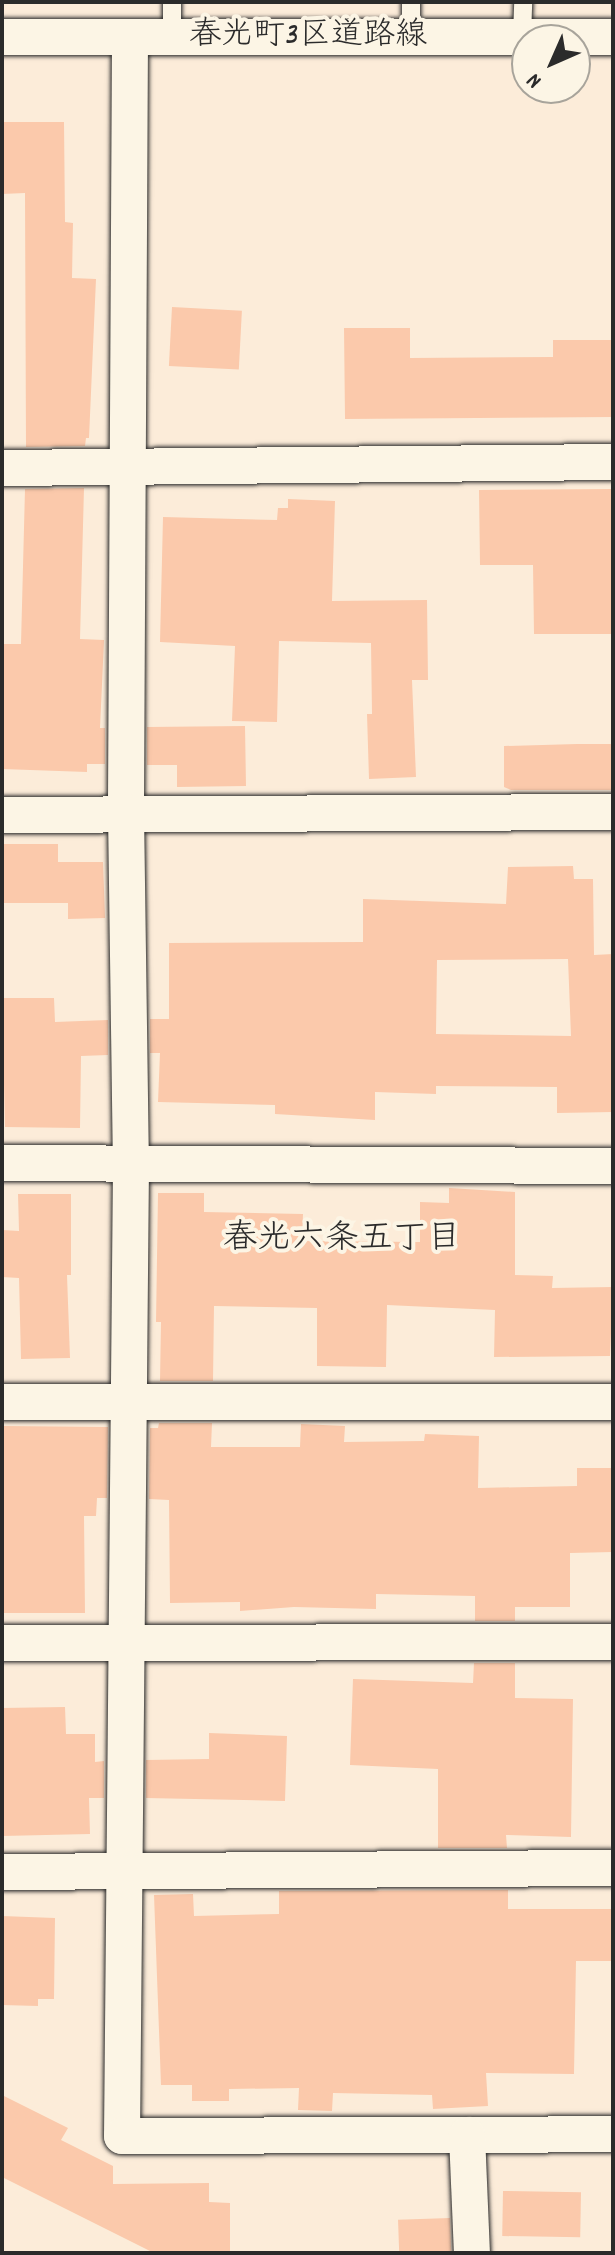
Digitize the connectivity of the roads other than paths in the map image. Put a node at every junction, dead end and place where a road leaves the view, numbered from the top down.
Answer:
1 (172, 20) edge
2 (411, 20) edge
3 (522, 20) edge
4 (2, 37) edge
5 (130, 37) junction
6 (613, 37) edge
7 (613, 462) edge
8 (130, 465) junction
9 (2, 468) edge
10 (126, 812) junction
11 (613, 812) edge
12 (2, 815) edge
13 (2, 1163) edge
14 (131, 1165) junction
15 (613, 1166) edge
16 (2, 1402) edge
17 (127, 1402) junction
18 (613, 1402) edge
19 (127, 1642) junction
20 (613, 1642) edge
21 (2, 1643) edge
22 (613, 1868) edge
23 (2, 1872) edge
24 (125, 1872) junction
25 (613, 2134) edge
26 (467, 2135) junction
27 (472, 2253) edge

1 - 2 street, 春光町3区道路線
1 - 5 street, 春光町3区道路線
2 - 3 street, 春光町3区道路線
3 - 6 street, 春光町3区道路線
4 - 5 street, 春光町3区道路線
5 - 8 street
7 - 8 street
8 - 9 street
8 - 10 street
10 - 11 street
10 - 12 street
10 - 14 street
13 - 14 street
14 - 15 street
14 - 17 street
16 - 17 street
17 - 18 street
17 - 19 street
19 - 20 street
19 - 21 street
19 - 24 street
22 - 24 street
23 - 24 street
24 - 26 street
25 - 26 street
26 - 27 street

